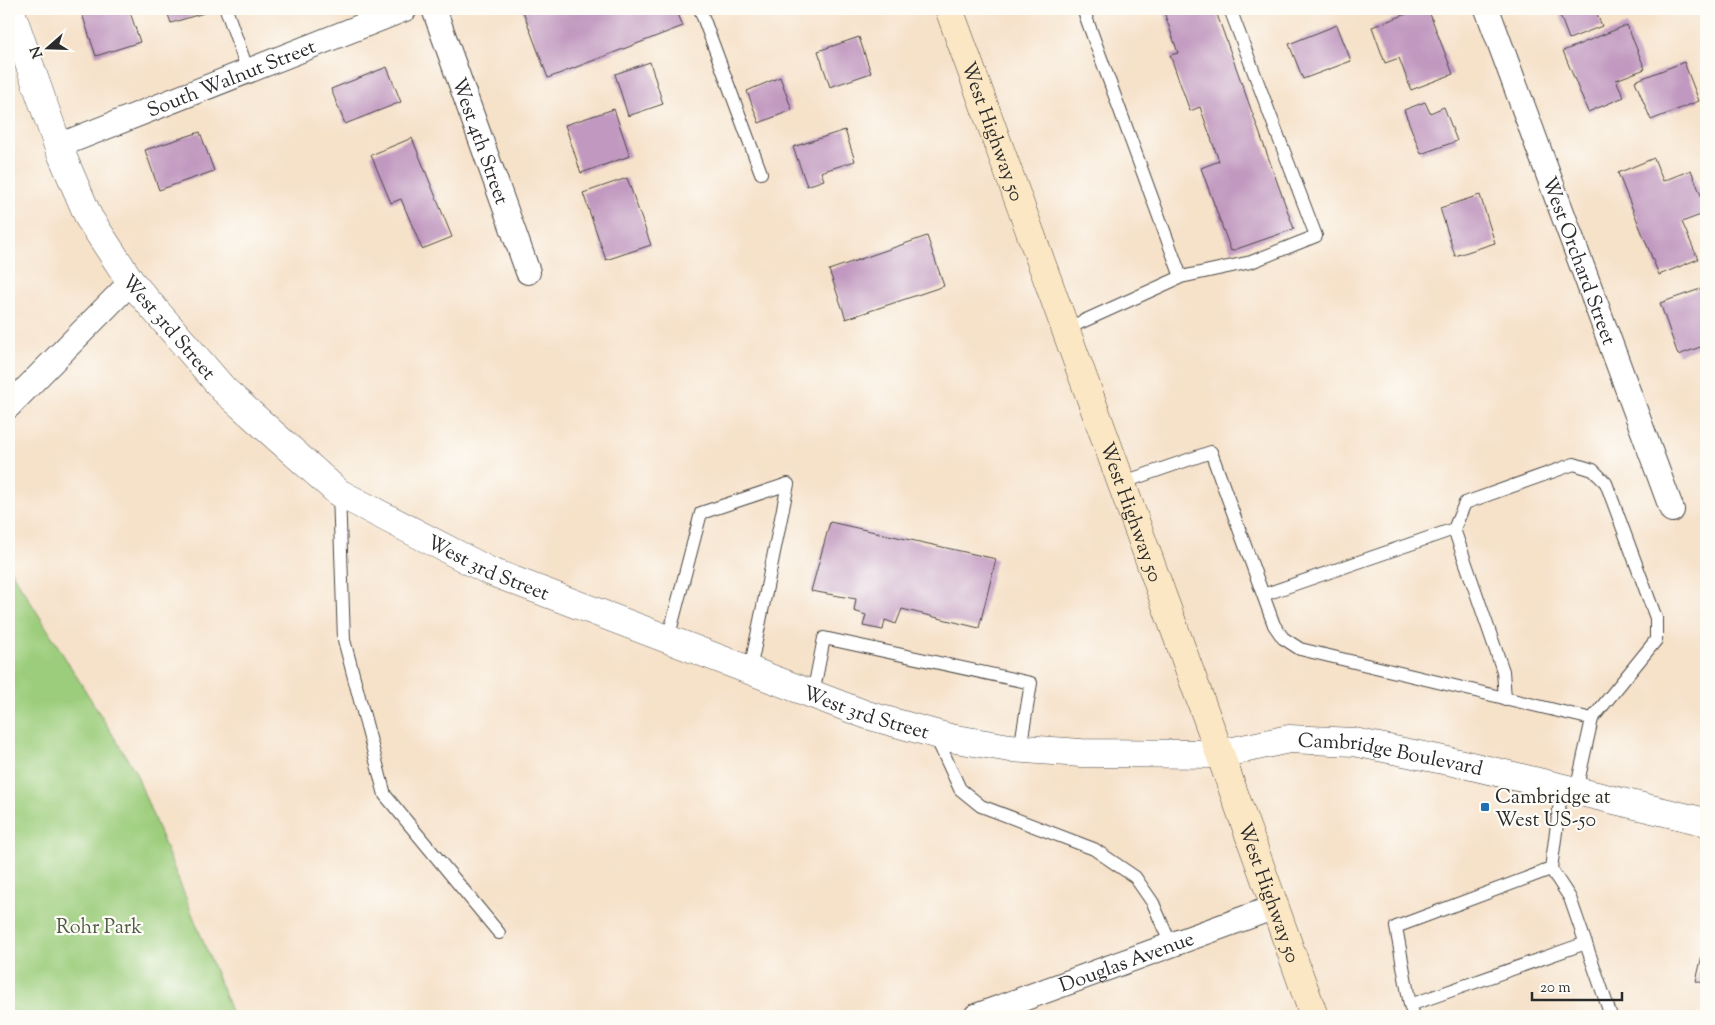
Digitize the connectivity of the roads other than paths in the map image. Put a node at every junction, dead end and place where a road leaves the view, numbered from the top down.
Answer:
1 (10, 9) edge
2 (226, 9) edge
3 (405, 9) edge
4 (434, 9) edge
5 (700, 9) edge
6 (949, 9) edge
7 (1083, 9) edge
8 (1230, 9) edge
9 (1487, 9) edge
10 (248, 71) junction
11 (58, 146) junction
12 (761, 173) dead end
13 (528, 272) dead end
14 (1181, 277) junction
15 (130, 282) junction
16 (1066, 329) junction
17 (9, 406) edge
18 (1122, 483) junction
19 (339, 493) junction
20 (1672, 510) dead end
21 (1454, 528) junction
22 (1263, 595) junction
23 (668, 639) junction
24 (750, 670) junction
25 (812, 694) junction
26 (1505, 699) junction
27 (1592, 719) junction
28 (934, 734) junction
29 (1020, 749) junction
30 (1220, 754) junction
31 (1569, 789) junction
32 (1706, 822) edge
33 (1551, 869) junction
34 (1275, 907) junction
35 (499, 933) dead end
36 (1586, 943) junction
37 (1171, 945) junction
38 (1412, 1010) edge
39 (976, 1016) edge
40 (1314, 1016) edge
41 (1611, 1016) edge

1 - 11 street, West 3rd Street
2 - 10 lane
3 - 10 street, South Walnut Street
4 - 13 street, West 4th Street
5 - 12 lane
6 - 16 main road, West Highway 50
7 - 14 lane
8 - 14 lane
9 - 20 street, West Orchard Street
10 - 11 street, South Walnut Street
11 - 15 street, West 3rd Street
14 - 16 lane
15 - 17 street
15 - 19 street, West 3rd Street
16 - 18 main road, West Highway 50
18 - 22 lane
18 - 30 main road, West Highway 50
19 - 23 street, West 3rd Street
19 - 35 lane
21 - 22 lane
21 - 26 lane
21 - 27 lane
22 - 26 lane
23 - 24 street, West 3rd Street
23 - 24 lane
24 - 25 street, West 3rd Street
25 - 28 street, West 3rd Street
25 - 29 lane
26 - 27 lane
27 - 31 lane
28 - 29 street, West 3rd Street
28 - 37 lane
29 - 30 street, West 3rd Street
30 - 31 street, Cambridge Boulevard
30 - 34 main road, West Highway 50
31 - 32 street, Cambridge Boulevard
31 - 33 lane
33 - 36 lane
33 - 38 lane
34 - 37 street, Douglas Avenue
34 - 40 main road, West Highway 50
36 - 38 lane
36 - 41 lane
37 - 39 street, Douglas Avenue

